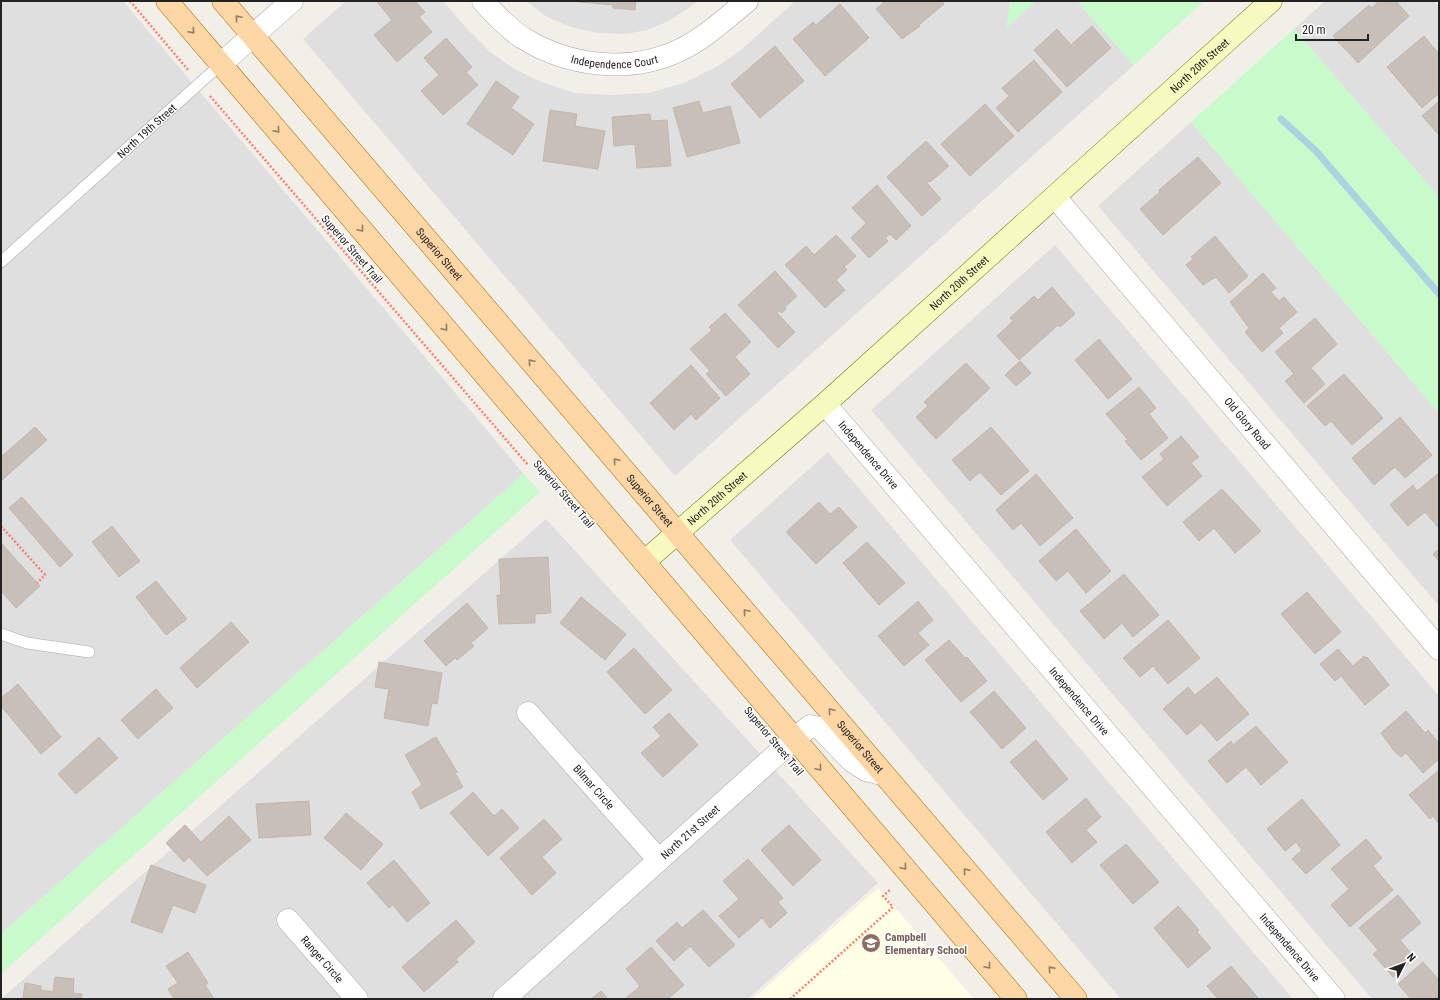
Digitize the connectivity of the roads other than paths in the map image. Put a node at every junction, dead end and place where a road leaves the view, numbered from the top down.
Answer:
1 (167, 1) edge
2 (223, 1) edge
3 (292, 1) edge
4 (483, 1) edge
5 (747, 1) edge
6 (1271, 1) edge
7 (253, 36) junction
8 (221, 64) junction
9 (1055, 197) junction
10 (1, 262) edge
11 (825, 404) junction
12 (678, 534) junction
13 (644, 562) junction
14 (1, 634) edge
15 (1439, 649) edge
16 (89, 652) dead end
17 (528, 713) dead end
18 (794, 738) junction
19 (882, 774) junction
20 (659, 860) junction
21 (288, 920) dead end
22 (356, 999) edge
23 (504, 999) edge
24 (1016, 999) edge
25 (1076, 999) edge
26 (1334, 999) edge

1 -> 8 main road
7 -> 2 main road, Superior Street
3 - 7 street, North 19th Street
4 - 5 street, Independence Court
6 - 9 street, North 20th Street
7 - 8 street, North 19th Street
12 -> 7 main road, Superior Street
8 - 10 lane, North 19th Street
8 -> 13 main road
9 - 11 street, North 20th Street
9 - 15 street, Old Glory Road
11 - 12 street, North 20th Street
11 - 26 street, Independence Drive
12 - 13 street, North 20th Street
19 -> 12 main road, Superior Street
13 - 18 main road
14 - 16 lane
17 - 20 street, Bilmar Circle
18 - 19 street, North 21st Street
18 - 20 street, North 21st Street
18 -> 24 main road
25 -> 19 main road, Superior Street
20 - 23 street, North 21st Street
21 - 22 street, Ranger Circle

